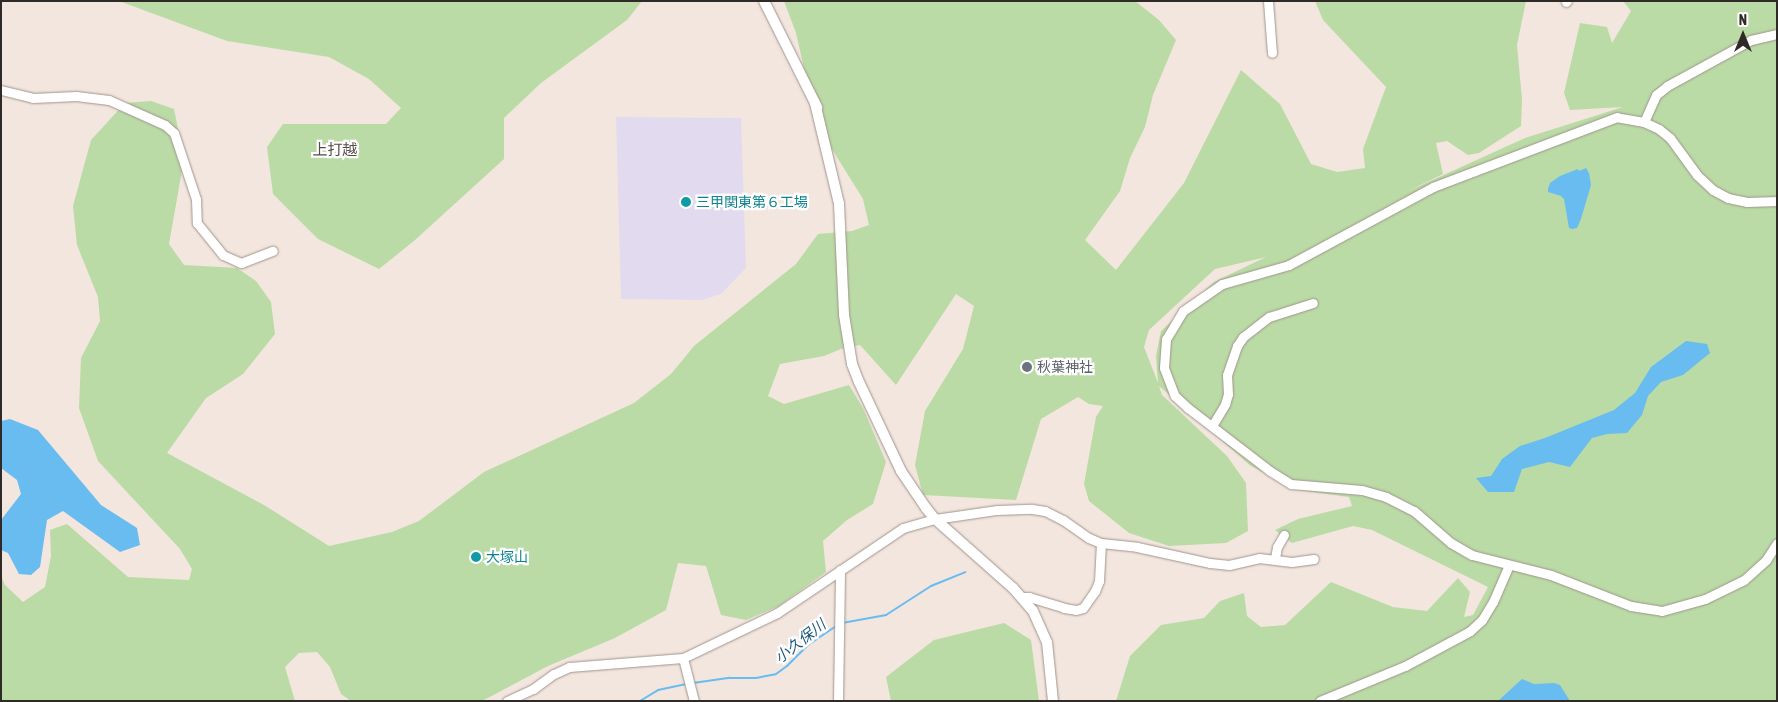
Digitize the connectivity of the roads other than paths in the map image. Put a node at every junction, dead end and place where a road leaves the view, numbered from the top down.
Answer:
1 (764, 1) edge
2 (1268, 1) edge
3 (1777, 34) edge
4 (1272, 53) dead end
5 (1, 90) edge
6 (1644, 122) junction
7 (1777, 201) edge
8 (273, 251) dead end
9 (1313, 303) dead end
10 (1212, 426) junction
11 (935, 519) junction
12 (1284, 535) dead end
13 (1101, 543) junction
14 (1777, 543) edge
15 (1275, 559) junction
16 (1314, 559) dead end
17 (1509, 565) junction
18 (840, 570) junction
19 (1021, 597) junction
20 (684, 658) junction
21 (507, 701) edge
22 (694, 701) edge
23 (838, 701) edge
24 (1053, 701) edge
25 (1320, 701) edge

1 - 11 street
2 - 4 street
3 - 6 street
5 - 8 street
6 - 7 street
6 - 10 street
9 - 10 street
10 - 17 street
11 - 13 street
11 - 18 street
11 - 19 street
12 - 15 street
13 - 15 street
13 - 19 street
14 - 17 street
15 - 16 street
17 - 25 street
18 - 20 street
18 - 23 street
19 - 24 street
20 - 21 street
20 - 22 street

